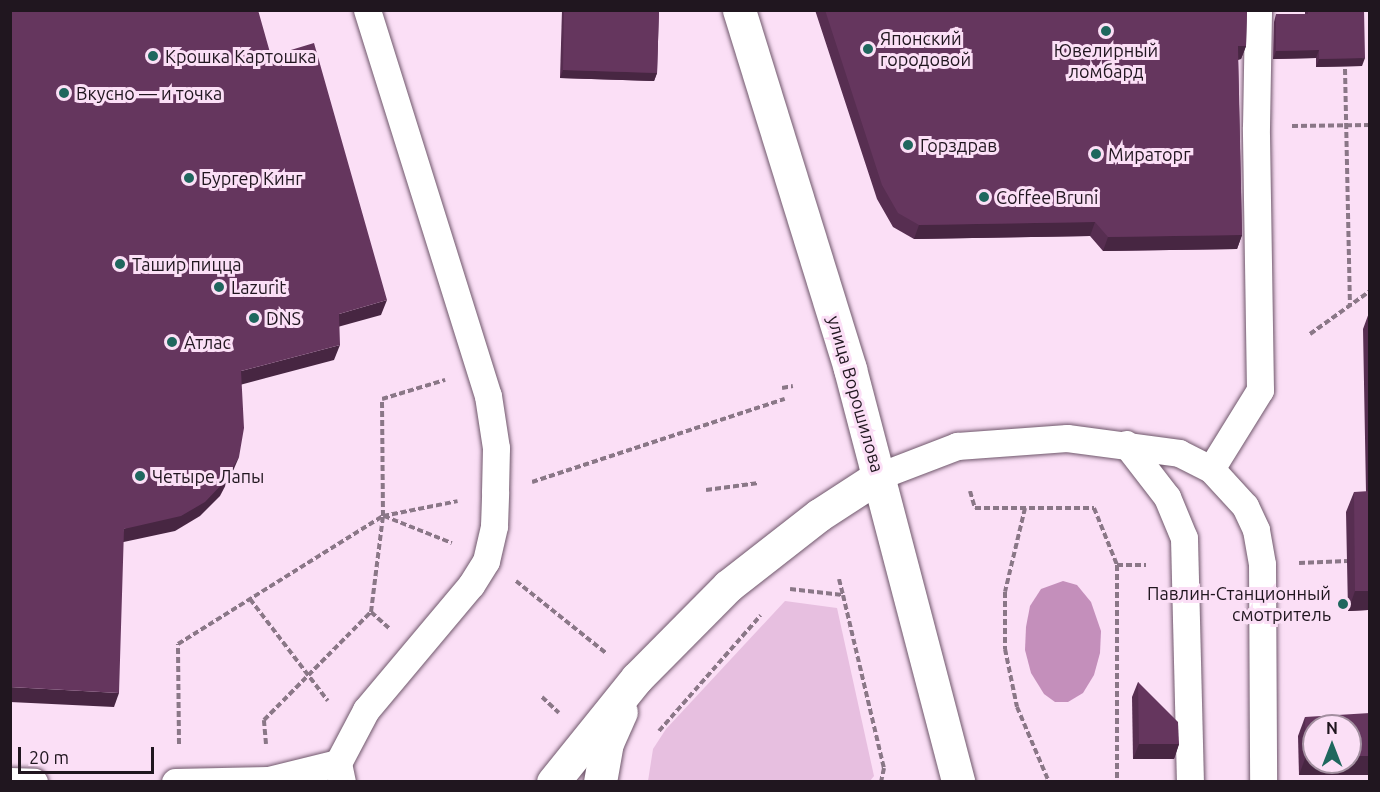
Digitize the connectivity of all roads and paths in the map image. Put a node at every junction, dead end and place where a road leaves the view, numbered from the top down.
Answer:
1 (367, 10) edge
2 (739, 10) edge
3 (1258, 10) edge
4 (1345, 69) edge
5 (1346, 125) junction
6 (1370, 125) edge
7 (1256, 127) junction
8 (1370, 291) edge
9 (1350, 306) junction
10 (1310, 334) dead end
11 (480, 370) junction
12 (792, 386) dead end
13 (782, 388) dead end
14 (786, 399) dead end
15 (1126, 444) junction
16 (1211, 469) junction
17 (879, 477) junction
18 (759, 483) dead end
19 (524, 485) dead end
20 (706, 490) dead end
21 (970, 491) dead end
22 (465, 500) dead end
23 (1025, 508) junction
24 (383, 516) junction
25 (461, 546) dead end
26 (1347, 561) dead end
27 (1296, 563) dead end
28 (1117, 565) junction
29 (1149, 565) dead end
30 (511, 576) dead end
31 (839, 579) dead end
32 (784, 589) dead end
33 (843, 595) junction
34 (250, 599) junction
35 (768, 606) dead end
36 (612, 657) dead end
37 (308, 676) junction
38 (637, 678) junction
39 (542, 697) dead end
40 (333, 707) dead end
41 (560, 714) dead end
42 (650, 740) dead end
43 (266, 747) dead end
44 (327, 774) edge
45 (10, 781) edge
46 (179, 781) edge
47 (34, 782) edge
48 (175, 782) edge
49 (553, 782) edge
50 (600, 782) edge
51 (881, 782) edge
52 (958, 782) edge
53 (1049, 782) edge
54 (1117, 782) edge
55 (1190, 782) edge
56 (1263, 782) edge

1 - 11 lane
2 - 17 main road, улица Ворошилова
3 - 7 lane
4 - 5 path
5 - 6 path
5 - 7 path
5 - 9 path
7 - 16 lane
8 - 9 path
9 - 10 path
11 - 24 path
11 - 44 lane
12 - 13 path
14 - 19 path
15 - 16 lane
15 - 17 lane
15 - 55 lane
16 - 56 lane
17 - 38 main road
17 - 52 main road, улица Ворошилова
18 - 20 path
21 - 23 path
22 - 24 path
23 - 28 path
23 - 53 path
24 - 25 path
24 - 34 path
24 - 37 path
26 - 27 path
28 - 29 path
28 - 54 path
30 - 36 path
31 - 33 path
32 - 33 path
33 - 51 path
34 - 37 path
34 - 46 path
35 - 42 path
37 - 40 path
37 - 43 path
38 - 49 main road
38 - 50 main road
39 - 41 path
44 - 46 lane
45 - 47 lane
46 - 48 lane

